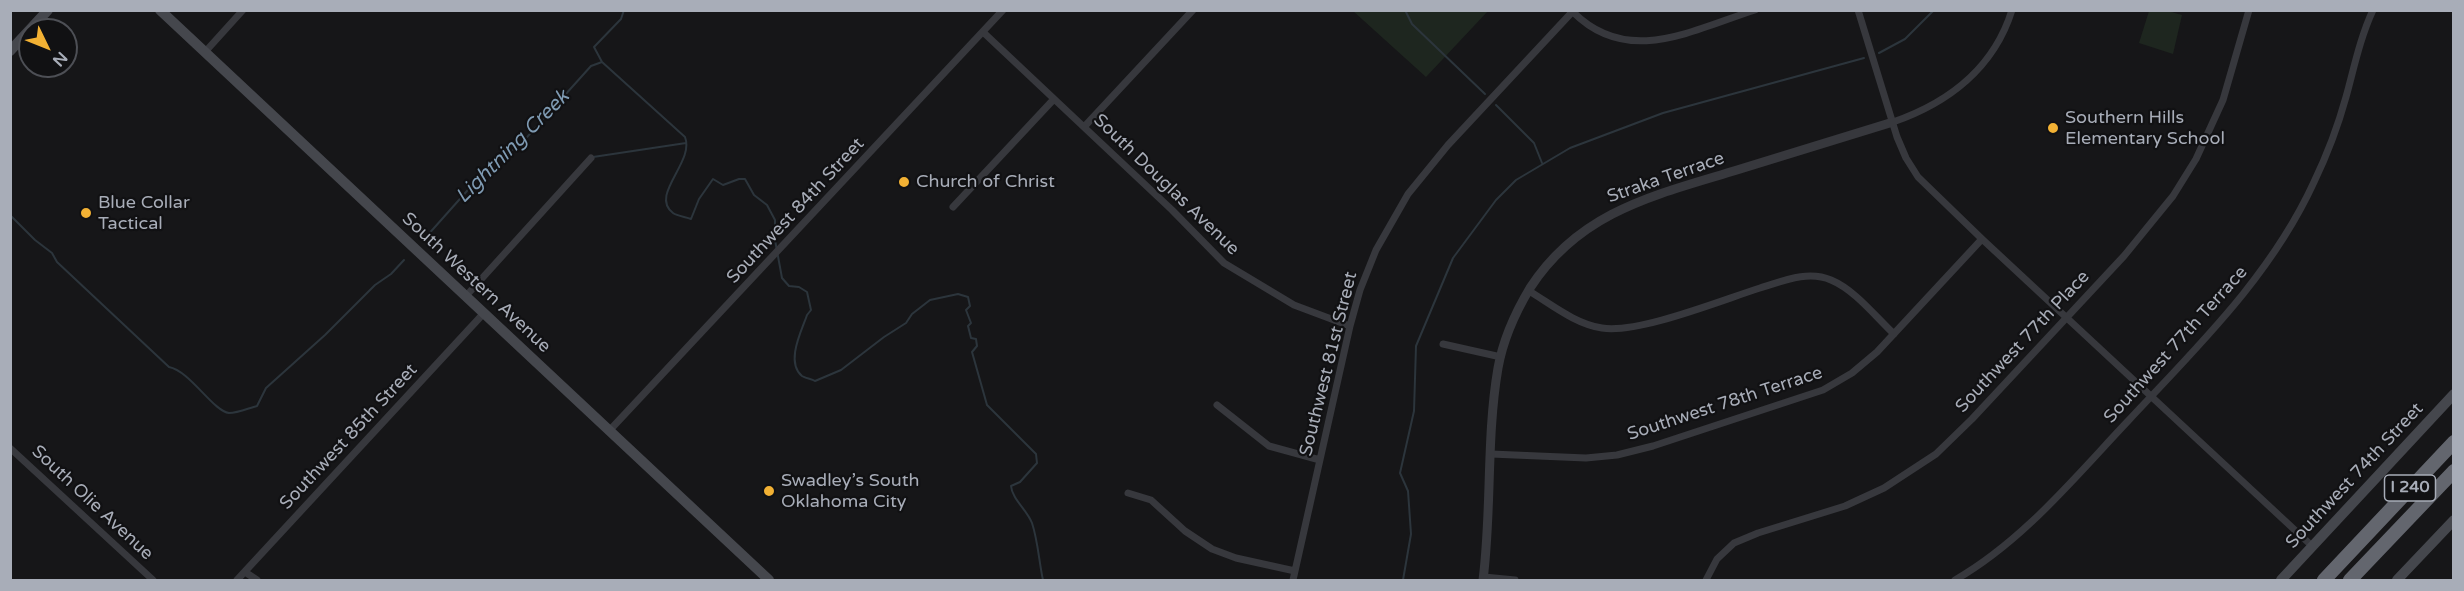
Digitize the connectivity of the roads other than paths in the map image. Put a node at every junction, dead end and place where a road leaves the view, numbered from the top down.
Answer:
1 (48, 10) edge
2 (160, 10) edge
3 (243, 10) edge
4 (1003, 10) edge
5 (1193, 10) edge
6 (1755, 10) edge
7 (1858, 10) edge
8 (2012, 10) edge
9 (2249, 10) edge
10 (2373, 10) edge
11 (1573, 11) edge
12 (982, 32) junction
13 (10, 51) edge
14 (205, 52) junction
15 (1054, 99) junction
16 (1893, 122) junction
17 (1084, 127) junction
18 (591, 158) dead end
19 (953, 207) dead end
20 (1982, 239) junction
21 (1529, 291) junction
22 (466, 296) junction
23 (484, 313) junction
24 (2066, 318) junction
25 (1350, 326) junction
26 (1894, 334) junction
27 (1443, 344) dead end
28 (1501, 357) junction
29 (2454, 394) edge
30 (2151, 396) junction
31 (1217, 405) dead end
32 (609, 431) junction
33 (2454, 442) edge
34 (10, 448) edge
35 (1491, 454) junction
36 (1320, 460) junction
37 (2454, 471) edge
38 (1128, 493) dead end
39 (2454, 520) edge
40 (2312, 546) junction
41 (1295, 571) junction
42 (245, 572) junction
43 (1483, 579) edge
44 (153, 580) edge
45 (237, 580) edge
46 (257, 580) edge
47 (770, 580) edge
48 (1293, 580) edge
49 (1515, 580) edge
50 (1706, 580) edge
51 (1955, 580) edge
52 (2281, 580) edge
53 (2324, 580) edge
54 (2350, 580) edge
55 (2397, 580) edge

1 - 13 main road
2 - 14 main road, South Western Avenue
3 - 14 street
4 - 12 street, Southwest 84th Street
5 - 17 street
6 - 11 street
7 - 16 street
8 - 16 street, Straka Terrace
9 - 24 street, Southwest 77th Place
10 - 30 street, Southwest 77th Terrace
11 - 25 street, Southwest 81st Street
12 - 15 street, South Douglas Avenue
12 - 32 street, Southwest 84th Street
14 - 22 main road, South Western Avenue
15 - 17 street, South Douglas Avenue
15 - 19 street
16 - 20 street
16 - 21 street, Straka Terrace
17 - 25 street, South Douglas Avenue
18 - 22 street
20 - 24 street
20 - 26 street, Southwest 78th Terrace
21 - 26 street
21 - 28 street, Straka Terrace
22 - 23 main road, South Western Avenue
23 - 32 main road, South Western Avenue
23 - 42 street, Southwest 85th Street
24 - 30 street
24 - 50 street, Southwest 77th Place
25 - 36 street, Southwest 81st Street
26 - 35 street, Southwest 78th Terrace
27 - 28 street
28 - 35 street, Straka Terrace
29 - 40 main road, Southwest 74th Street
30 - 40 street
30 - 51 street, Southwest 77th Terrace
31 - 36 street
32 - 47 main road, South Western Avenue
33 - 53 highway, I 240
34 - 44 street, South Olie Avenue
35 - 43 street, Straka Terrace
36 - 41 street, Southwest 81st Street
37 - 54 highway, I 240
38 - 41 street
39 - 55 main road
40 - 52 main road, Southwest 74th Street
41 - 48 street, Southwest 81st Street
42 - 45 street, Southwest 85th Street
42 - 46 street
43 - 49 street

